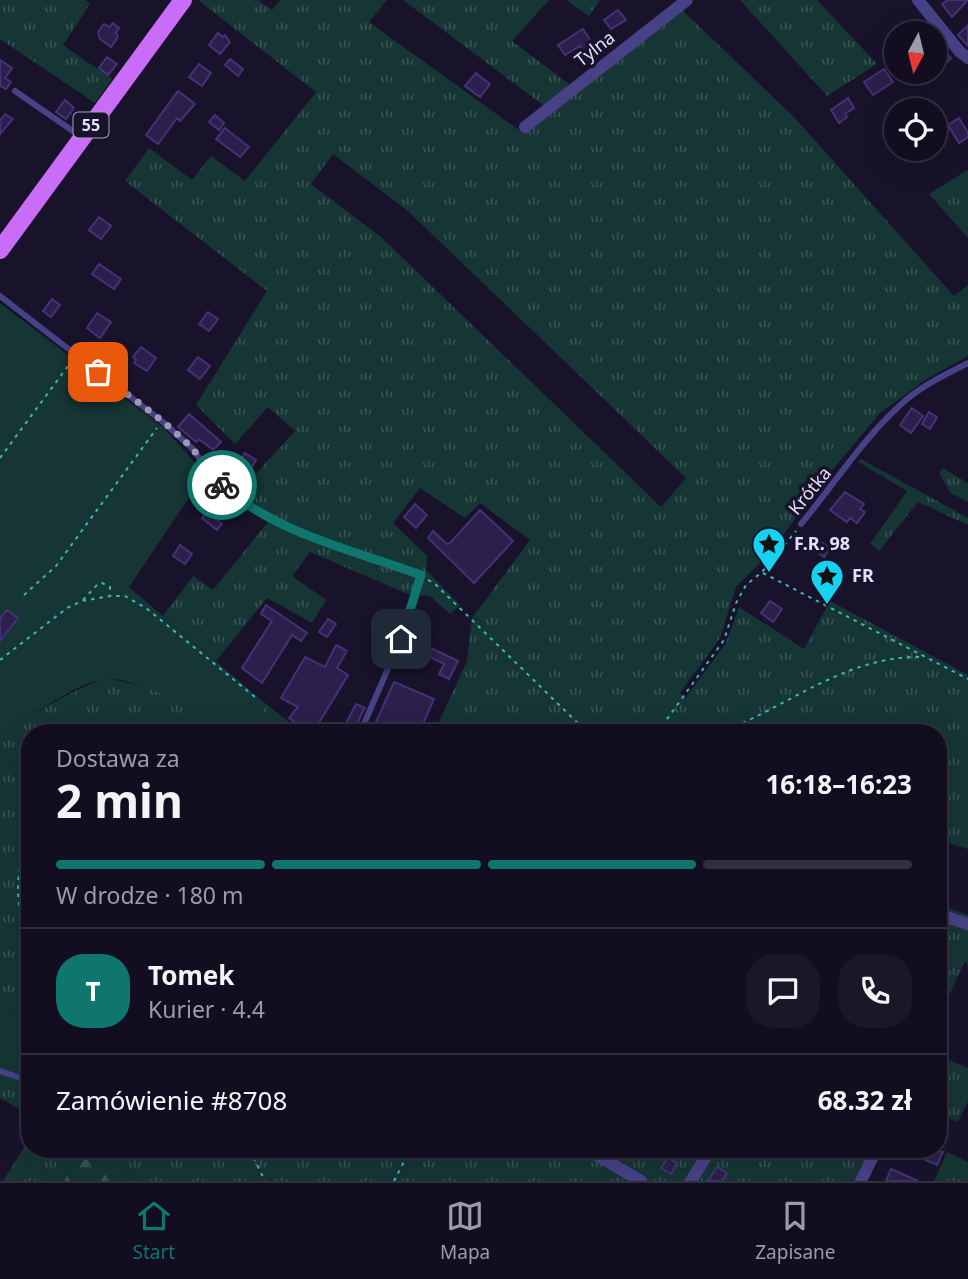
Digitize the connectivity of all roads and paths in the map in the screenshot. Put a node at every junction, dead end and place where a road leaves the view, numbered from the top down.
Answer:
1 (183, 0) edge
2 (687, 0) edge
3 (918, 0) edge
4 (968, 58) edge
5 (15, 90) dead end
6 (525, 127) dead end
7 (82, 137) junction
8 (0, 250) edge
9 (0, 296) edge
10 (74, 358) dead end
11 (968, 363) edge
12 (158, 428) dead end
13 (0, 458) edge
14 (801, 524) joint
15 (762, 572) junction
16 (421, 575) junction
17 (24, 595) dead end
18 (110, 596) junction
19 (82, 601) junction
20 (924, 657) junction
21 (0, 660) edge
22 (968, 679) edge
23 (255, 697) dead end
24 (364, 724) edge
25 (579, 724) edge
26 (663, 724) edge
27 (737, 724) edge
28 (21, 864) edge
29 (21, 916) edge
30 (947, 917) edge
31 (968, 924) edge
32 (0, 1071) edge
33 (21, 1078) edge
34 (254, 1158) edge
35 (406, 1158) edge
36 (602, 1158) edge
37 (705, 1158) edge
38 (872, 1158) edge
39 (265, 1181) edge
40 (394, 1181) edge
41 (641, 1181) edge
42 (691, 1181) edge
43 (861, 1181) edge

1 - 7 main road, 55
2 - 6 street, Tylna
3 - 4 street
5 - 7 lane
7 - 8 main road, 55
9 - 16 lane
10 - 13 path
11 - 14 lane, Krótka
12 - 17 path
14 - 15 path, Krótka
15 - 20 path
15 - 26 path, Krótka
16 - 24 lane
16 - 25 path
18 - 19 path
18 - 19 path
18 - 23 path
19 - 21 path
20 - 22 path
20 - 27 path
28 - 29 path
30 - 31 street
32 - 33 lane
34 - 39 path
35 - 40 path
36 - 41 street
37 - 42 street
38 - 43 street

